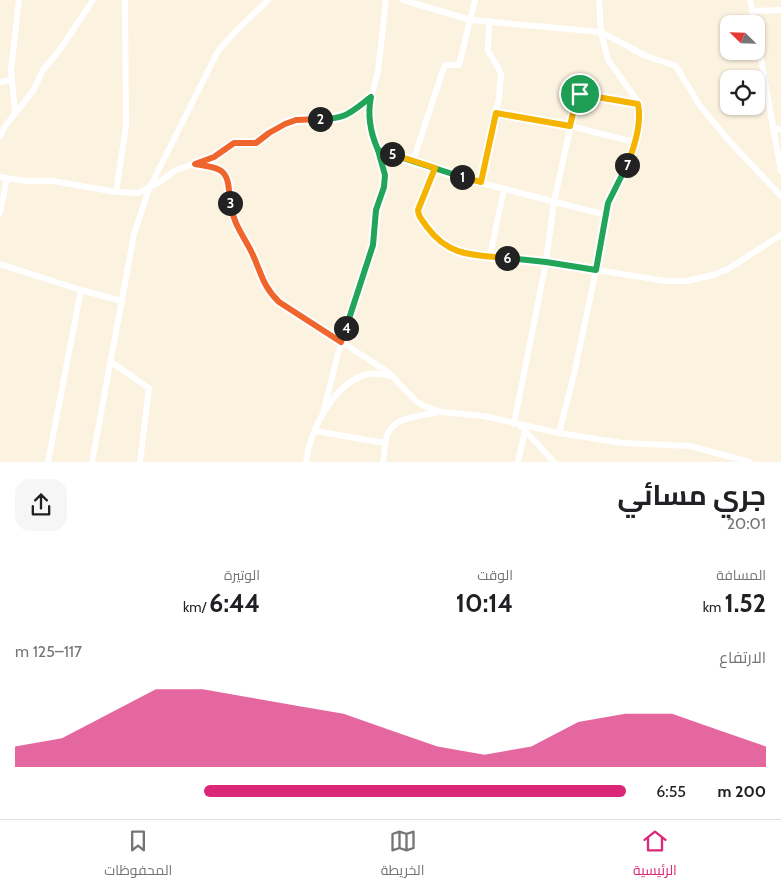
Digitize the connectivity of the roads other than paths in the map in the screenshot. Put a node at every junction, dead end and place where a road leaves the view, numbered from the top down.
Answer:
1 (19, 0) edge
2 (93, 0) edge
3 (125, 0) edge
4 (268, 0) edge
5 (386, 0) edge
6 (403, 0) edge
7 (475, 0) edge
8 (599, 0) edge
9 (750, 0) edge
10 (781, 10) edge
11 (752, 11) junction
12 (753, 15) edge
13 (471, 20) junction
14 (489, 21) junction
15 (601, 32) junction
16 (761, 60) edge
17 (11, 80) junction
18 (0, 82) edge
19 (371, 97) junction
20 (638, 104) junction
21 (15, 113) junction
22 (496, 113) junction
23 (570, 126) junction
24 (773, 128) junction
25 (781, 129) edge
26 (0, 136) edge
27 (634, 142) junction
28 (378, 150) junction
29 (413, 161) junction
30 (195, 164) junction
31 (435, 168) junction
32 (781, 171) edge
33 (4, 178) edge
34 (481, 182) junction
35 (149, 189) junction
36 (504, 189) junction
37 (116, 192) junction
38 (781, 196) edge
39 (554, 202) junction
40 (0, 213) edge
41 (606, 215) junction
42 (781, 235) edge
43 (490, 256) junction
44 (546, 262) junction
45 (0, 264) edge
46 (596, 270) junction
47 (81, 290) junction
48 (122, 301) junction
49 (341, 342) junction
50 (111, 362) junction
51 (393, 376) junction
52 (441, 412) junction
53 (323, 413) junction
54 (520, 426) junction
55 (315, 431) junction
56 (559, 433) junction
57 (385, 443) junction
58 (48, 462) edge
59 (92, 462) edge
60 (140, 462) edge
61 (306, 462) edge
62 (383, 462) edge
63 (518, 462) edge
64 (554, 462) edge
65 (750, 462) edge

1 - 17 street
2 - 21 street
3 - 37 street
4 - 35 street
5 - 19 street
6 - 13 street
7 - 13 street
8 - 15 street
9 - 11 street
10 - 11 street
11 - 12 street
13 - 14 street
13 - 29 street
14 - 15 street
14 - 22 street
15 - 20 street
15 - 38 street
16 - 24 street
17 - 18 street
17 - 21 street
19 - 28 street
19 - 30 street
20 - 23 street
20 - 27 street
21 - 26 street
22 - 23 street
22 - 34 street
23 - 27 street
23 - 39 street
24 - 25 street
24 - 32 street
27 - 41 street
28 - 29 street
28 - 49 street
29 - 31 street
30 - 35 street
30 - 49 street
31 - 34 street
31 - 43 street
33 - 37 street
33 - 40 street
34 - 36 street
35 - 37 street
35 - 48 street
36 - 39 street
36 - 43 street
39 - 41 street
39 - 44 street
41 - 46 street
42 - 46 street
43 - 44 street
44 - 46 street
44 - 54 street
45 - 47 street
46 - 56 street
47 - 48 street
47 - 58 street
48 - 50 street
49 - 51 street
49 - 53 street
50 - 59 street
50 - 60 street
51 - 52 street
51 - 53 street
52 - 54 street
52 - 57 street
53 - 55 street
54 - 56 street
54 - 63 street
54 - 64 street
55 - 57 street
55 - 61 street
56 - 65 street
57 - 62 street

